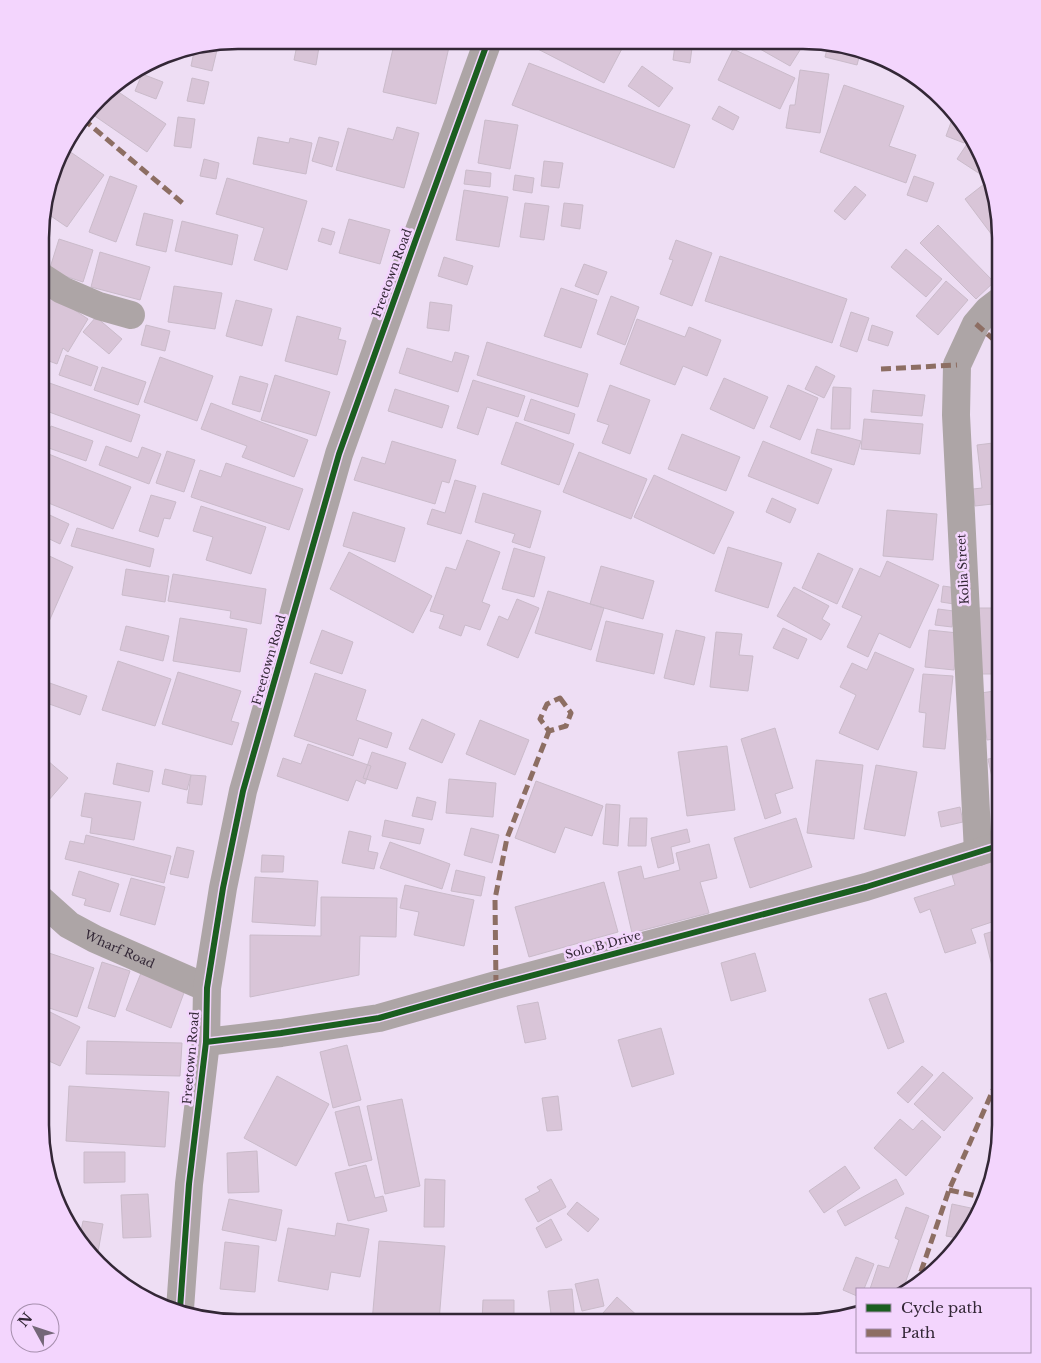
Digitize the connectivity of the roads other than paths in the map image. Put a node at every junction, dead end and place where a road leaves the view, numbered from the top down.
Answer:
1 (485, 49) edge
2 (49, 282) edge
3 (992, 307) edge
4 (131, 315) dead end
5 (992, 815) edge
6 (992, 849) edge
7 (49, 907) edge
8 (207, 988) junction
9 (206, 1042) junction
10 (180, 1305) edge

1 - 8 street, Freetown Road
2 - 4 street
3 - 5 street, Kolia Street
6 - 9 street, Solo B Drive
7 - 8 street, Wharf Road
8 - 9 street, Freetown Road
9 - 10 street, Freetown Road

